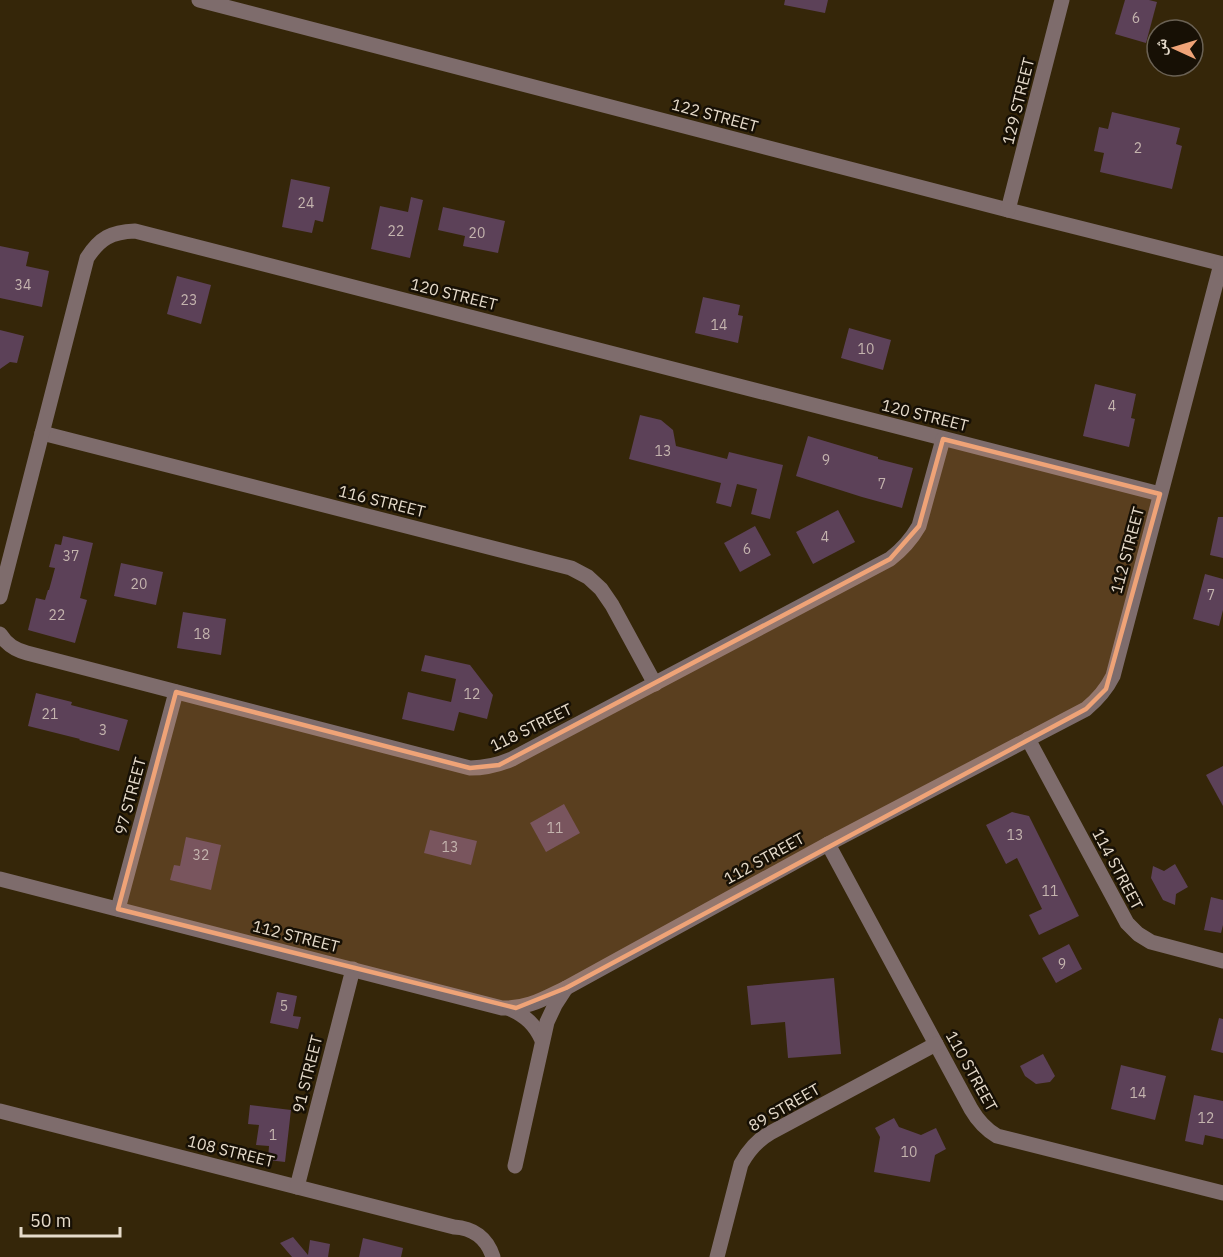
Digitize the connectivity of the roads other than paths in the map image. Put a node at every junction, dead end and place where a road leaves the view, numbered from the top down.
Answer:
1 (199, 0) edge
2 (1062, 0) edge
3 (1008, 210) junction
4 (1222, 264) edge
5 (42, 433) junction
6 (943, 439) junction
7 (1160, 494) junction
8 (0, 597) edge
9 (0, 634) edge
10 (655, 684) junction
11 (176, 692) junction
12 (1028, 739) junction
13 (828, 844) junction
14 (0, 879) edge
15 (118, 909) junction
16 (1223, 961) edge
17 (352, 969) junction
18 (566, 988) junction
19 (510, 1009) junction
20 (542, 1040) junction
21 (936, 1044) junction
22 (0, 1111) edge
23 (516, 1166) dead end
24 (297, 1187) junction
25 (1223, 1193) edge
26 (453, 1227) junction
27 (483, 1257) edge
28 (493, 1257) edge
29 (717, 1257) edge

1 - 3 street, 122 STREET
2 - 3 street, 129 STREET
3 - 4 street, 122 STREET
4 - 7 street, 112 STREET
5 - 6 street, 120 STREET
5 - 8 street, 120 STREET
5 - 10 street, 116 STREET
6 - 7 street, 120 STREET
6 - 10 street, 118 STREET
7 - 12 street, 112 STREET
9 - 11 street, 118 STREET
10 - 11 street, 118 STREET
11 - 15 street, 97 STREET
12 - 13 street, 112 STREET
12 - 16 street, 114 STREET
13 - 18 street, 112 STREET
13 - 21 street, 110 STREET
14 - 15 street, 112 STREET
15 - 17 street, 112 STREET
17 - 19 street, 112 STREET
17 - 24 street, 91 STREET
18 - 19 street, 112 STREET
18 - 20 street
19 - 20 street
20 - 23 street
21 - 25 street, 110 STREET
21 - 29 street, 89 STREET
22 - 24 street, 108 STREET
24 - 26 street, 108 STREET
26 - 27 street, 108 STREET
26 - 28 street, 108 STREET

